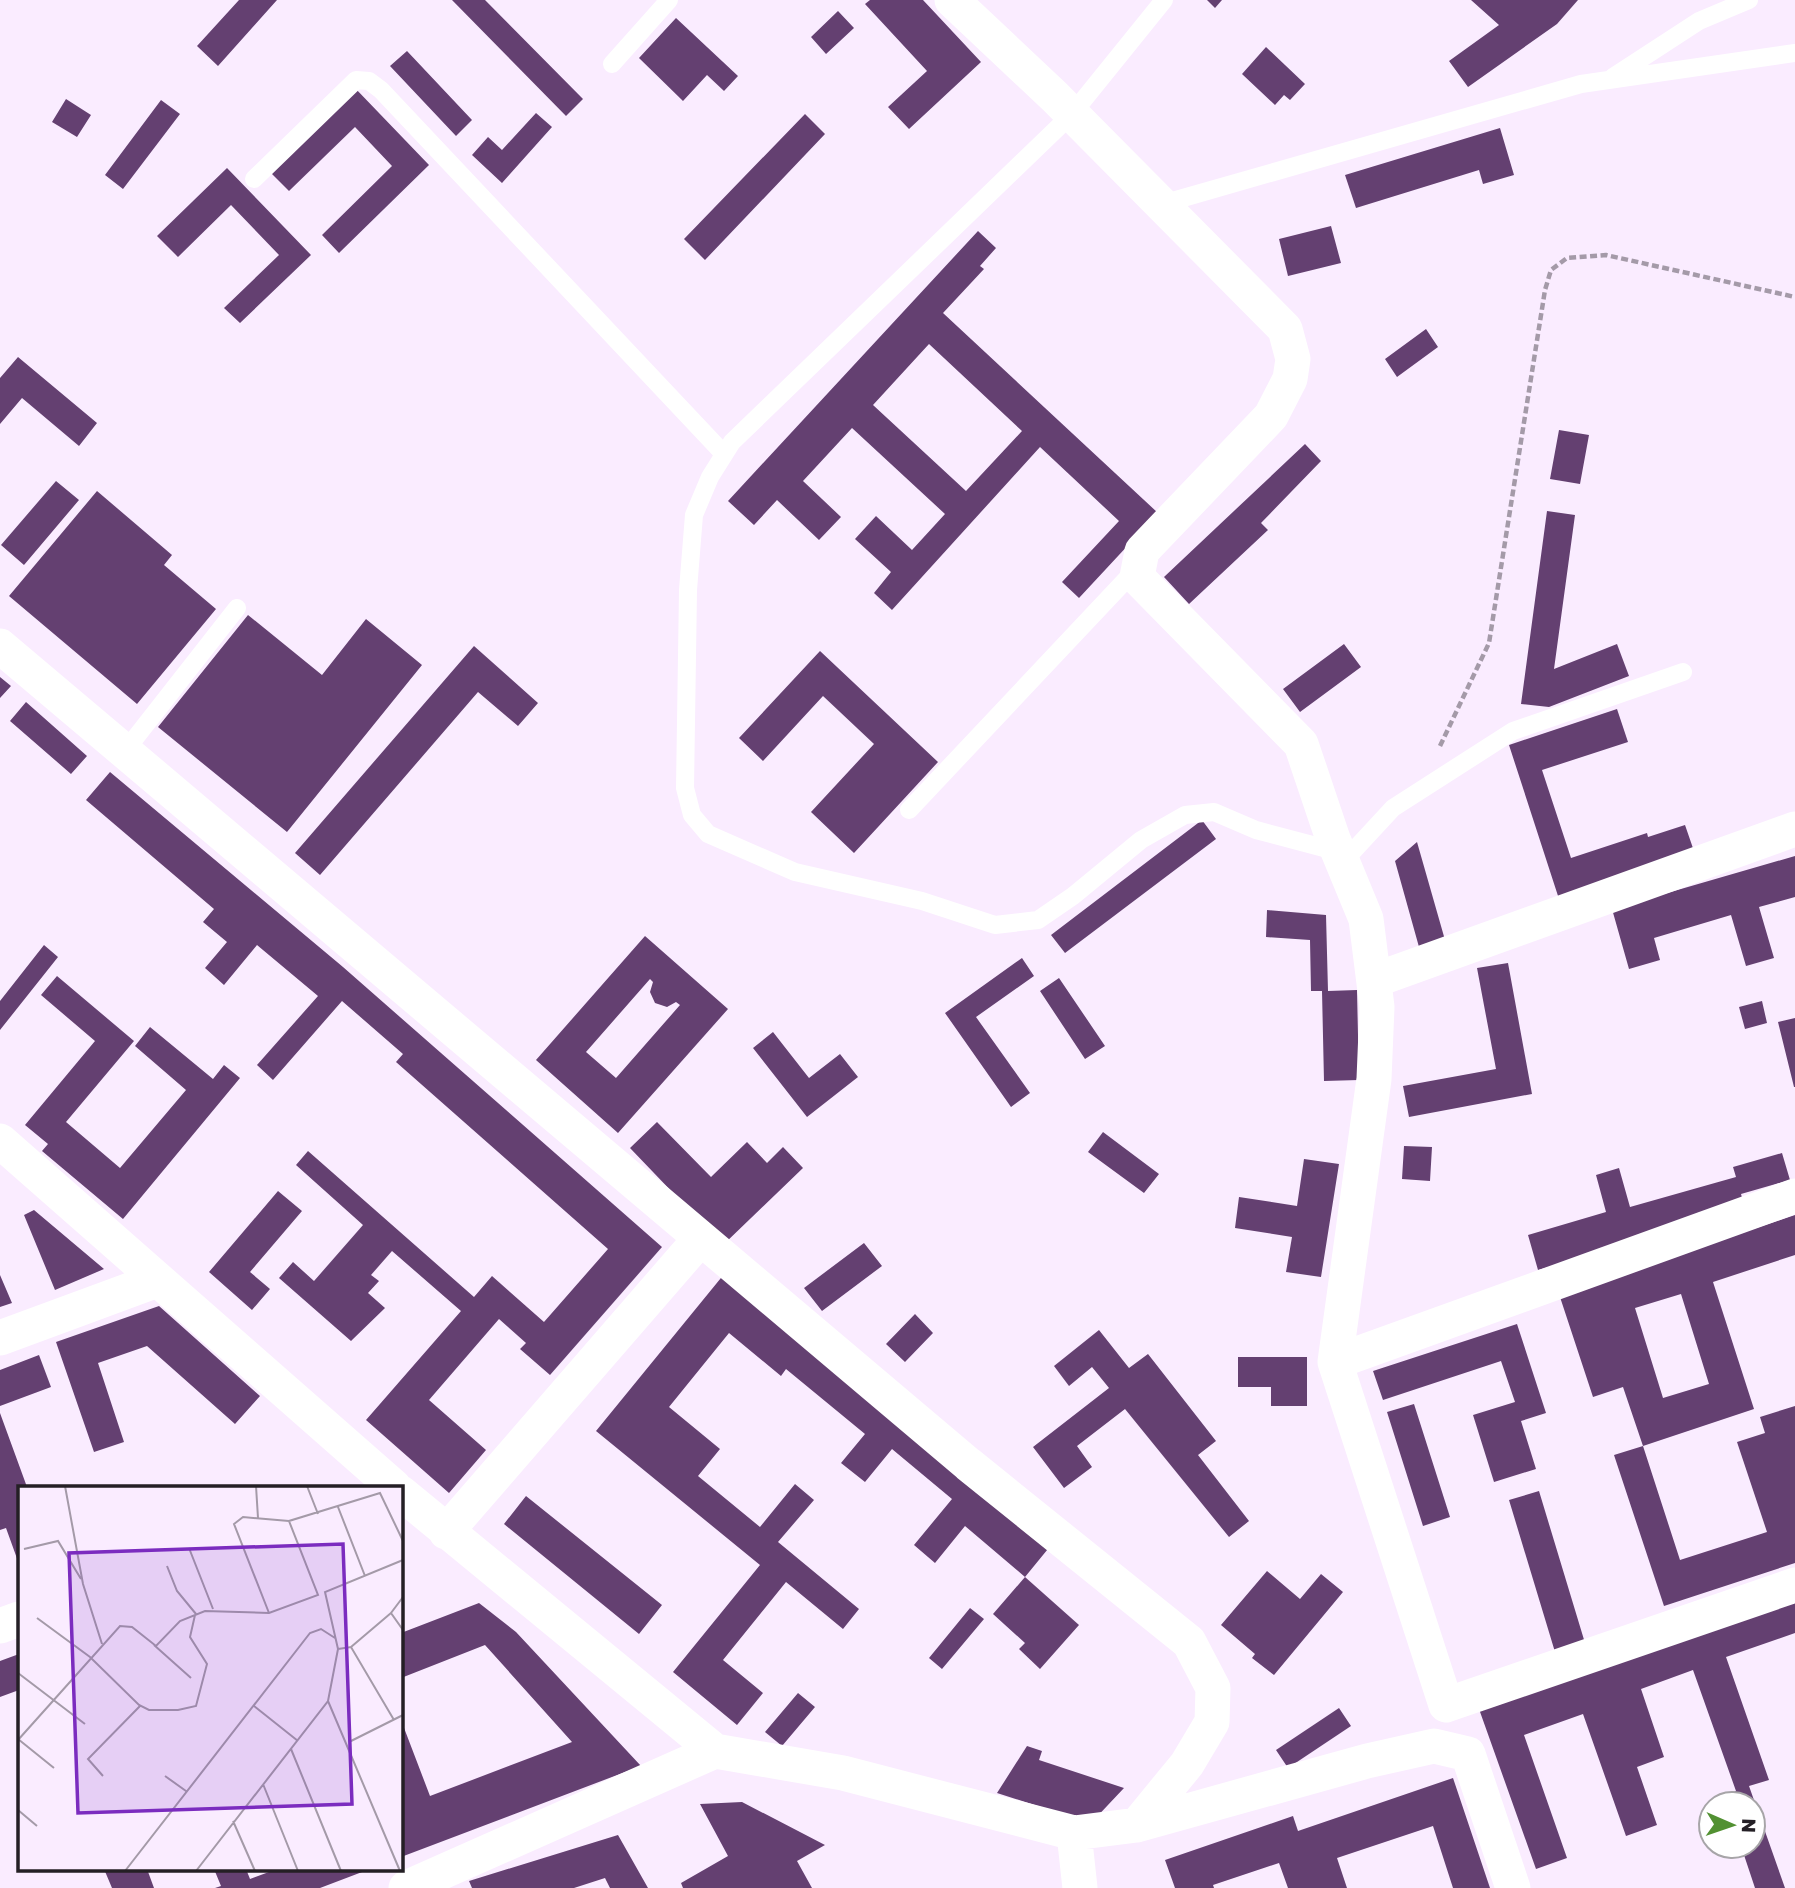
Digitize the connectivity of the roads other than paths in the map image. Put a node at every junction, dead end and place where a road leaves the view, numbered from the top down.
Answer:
1 (668, 0) edge
2 (952, 0) edge
3 (1164, 0) edge
4 (1749, 0) edge
5 (1795, 53) edge
6 (612, 64) dead end
7 (1607, 80) junction
8 (1072, 114) junction
9 (254, 179) dead end
10 (1162, 204) junction
11 (724, 454) junction
12 (1139, 565) junction
13 (237, 608) dead end
14 (0, 646) edge
15 (1683, 672) dead end
16 (125, 751) junction
17 (909, 810) dead end
18 (1795, 829) edge
19 (1339, 851) junction
20 (1375, 980) junction
21 (0, 1141) edge
22 (1795, 1196) edge
23 (700, 1239) junction
24 (157, 1280) junction
25 (0, 1338) edge
26 (1335, 1362) junction
27 (388, 1486) edge
28 (402, 1497) edge
29 (446, 1532) junction
30 (1795, 1585) edge
31 (18, 1619) edge
32 (0, 1626) edge
33 (1446, 1705) junction
34 (715, 1751) junction
35 (1468, 1754) junction
36 (1137, 1825) junction
37 (1074, 1833) junction
38 (419, 1886) edge
39 (1080, 1888) edge
40 (1513, 1888) edge

1 - 6 lane
2 - 8 street
3 - 8 lane
4 - 7 lane
5 - 7 lane
7 - 10 lane
8 - 10 street
8 - 11 lane
9 - 11 lane
10 - 12 street
11 - 19 lane
12 - 17 lane
12 - 19 street
13 - 16 lane
14 - 16 street
15 - 19 lane
16 - 23 street
18 - 20 street
19 - 20 street
20 - 26 street
21 - 24 street
22 - 26 street
23 - 29 street
23 - 36 street
24 - 25 street
24 - 27 street
26 - 33 street
28 - 29 street
29 - 34 street
30 - 33 street
31 - 32 street
33 - 35 street
34 - 37 street
34 - 38 street
35 - 36 street
35 - 40 street
36 - 37 street
37 - 39 street

